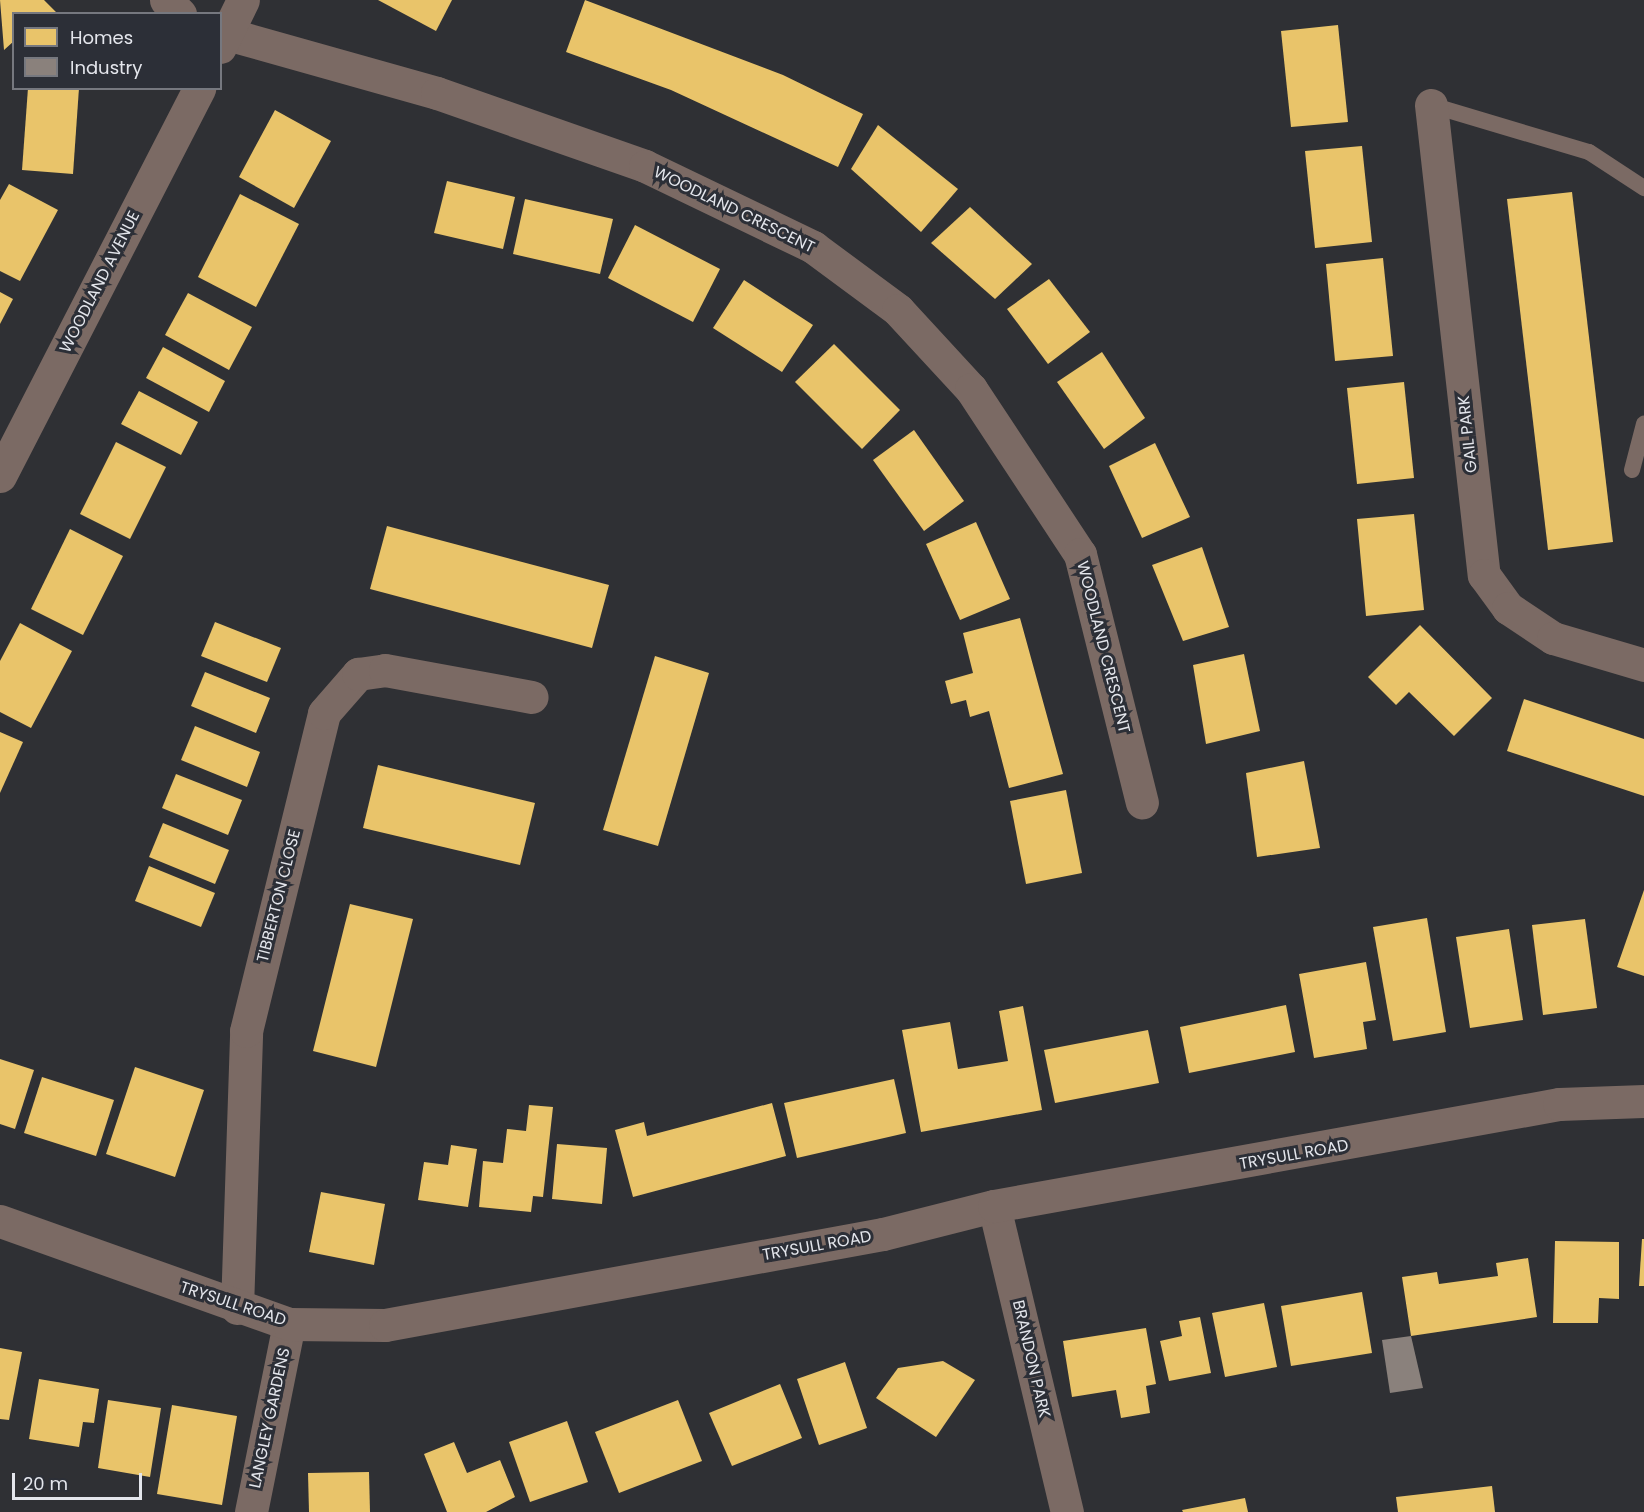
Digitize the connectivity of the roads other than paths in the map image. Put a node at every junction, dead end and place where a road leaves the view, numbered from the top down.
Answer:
1 (166, 0) edge
2 (243, 0) edge
3 (178, 12) edge
4 (223, 38) edge
5 (198, 90) edge
6 (1431, 105) joint
7 (1644, 188) edge
8 (1644, 424) edge
9 (1632, 470) dead end
10 (0, 476) edge
11 (1644, 665) edge
12 (532, 697) dead end
13 (1142, 802) dead end
14 (1644, 1101) edge
15 (994, 1206) junction
16 (0, 1221) edge
17 (237, 1308) junction
18 (290, 1324) junction
19 (251, 1512) edge
20 (1067, 1512) edge

1 - 3 street
2 - 4 street
4 - 13 street, WOODLAND CRESCENT
5 - 10 street, WOODLAND AVENUE
6 - 7 lane
6 - 11 street, GAIL PARK
8 - 9 lane
12 - 17 street, TIBBERTON CLOSE
14 - 15 street, TRYSULL ROAD
15 - 18 street, TRYSULL ROAD
15 - 20 street, BRANDON PARK
16 - 17 street, TRYSULL ROAD
17 - 18 street, TRYSULL ROAD
18 - 19 street, LANGLEY GARDENS

